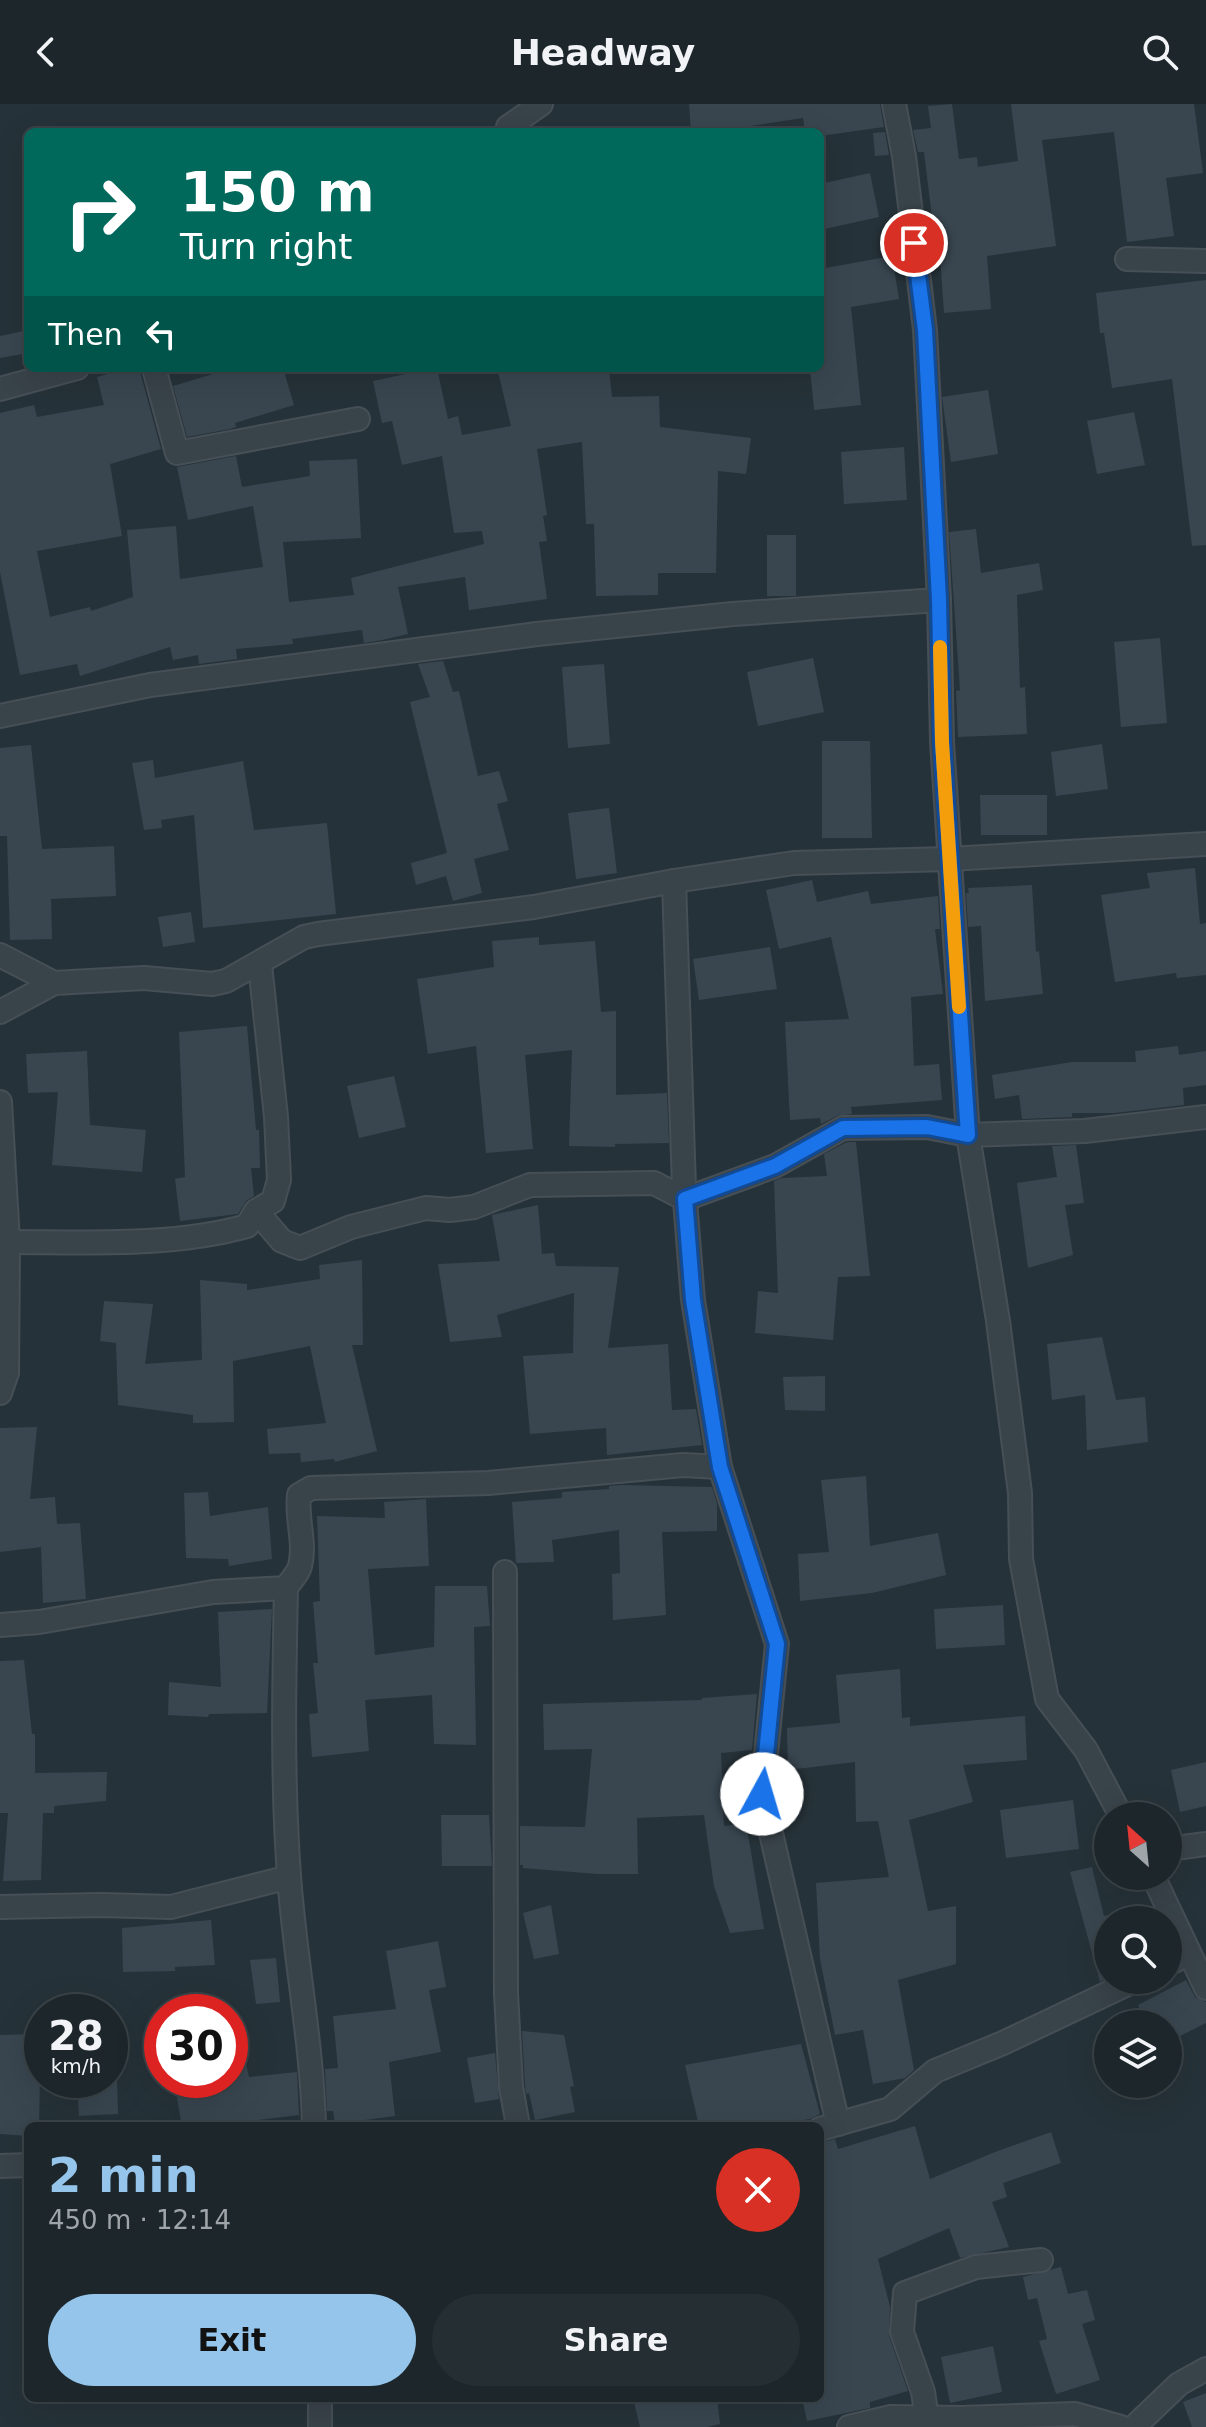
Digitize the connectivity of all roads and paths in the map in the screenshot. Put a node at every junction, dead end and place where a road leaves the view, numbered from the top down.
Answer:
1 (541, 104) edge
2 (894, 104) edge
3 (508, 128) edge
4 (1127, 259) dead end
5 (1206, 261) edge
6 (62, 372) edge
7 (155, 372) edge
8 (0, 389) edge
9 (358, 419) dead end
10 (939, 600) junction
11 (0, 716) edge
12 (1206, 844) edge
13 (950, 859) junction
14 (674, 881) junction
15 (0, 955) edge
16 (260, 964) junction
17 (54, 983) junction
18 (0, 1012) edge
19 (0, 1102) edge
20 (1206, 1117) edge
21 (968, 1135) junction
22 (685, 1199) junction
23 (256, 1211) junction
24 (8, 1242) junction
25 (0, 1393) edge
26 (720, 1467) junction
27 (505, 1572) dead end
28 (286, 1588) junction
29 (0, 1625) edge
30 (1114, 1802) edge
31 (1206, 1844) edge
32 (1182, 1847) edge
33 (289, 1877) junction
34 (1159, 1890) edge
35 (0, 1907) edge
36 (1188, 1954) junction
37 (1182, 1957) edge
38 (1206, 1988) edge
39 (1106, 1994) edge
40 (314, 2122) edge
41 (517, 2122) edge
42 (829, 2126) edge
43 (24, 2165) edge
44 (0, 2166) edge
45 (1041, 2260) dead end
46 (1206, 2369) edge
47 (320, 2402) edge
48 (927, 2418) junction
49 (1144, 2423) edge
50 (320, 2427) edge
51 (849, 2427) edge
52 (1121, 2427) edge

1 - 3 street
2 - 10 street
4 - 5 street
6 - 8 street
7 - 9 street
10 - 11 street
10 - 13 street
12 - 13 street
13 - 14 street
13 - 21 street
14 - 16 street
14 - 22 street
15 - 17 street
16 - 17 street
16 - 23 street
17 - 18 street
19 - 24 street
20 - 21 street
21 - 22 street
21 - 30 street
22 - 23 street
22 - 26 street
23 - 24 street
24 - 25 street
26 - 28 street
26 - 42 street
27 - 41 street
28 - 29 street
28 - 33 street
31 - 32 street
33 - 35 street
33 - 40 street
34 - 36 street
36 - 37 street
36 - 38 street
39 - 42 street
43 - 44 street
45 - 48 street
46 - 49 street
47 - 50 street
48 - 51 street
48 - 52 street

